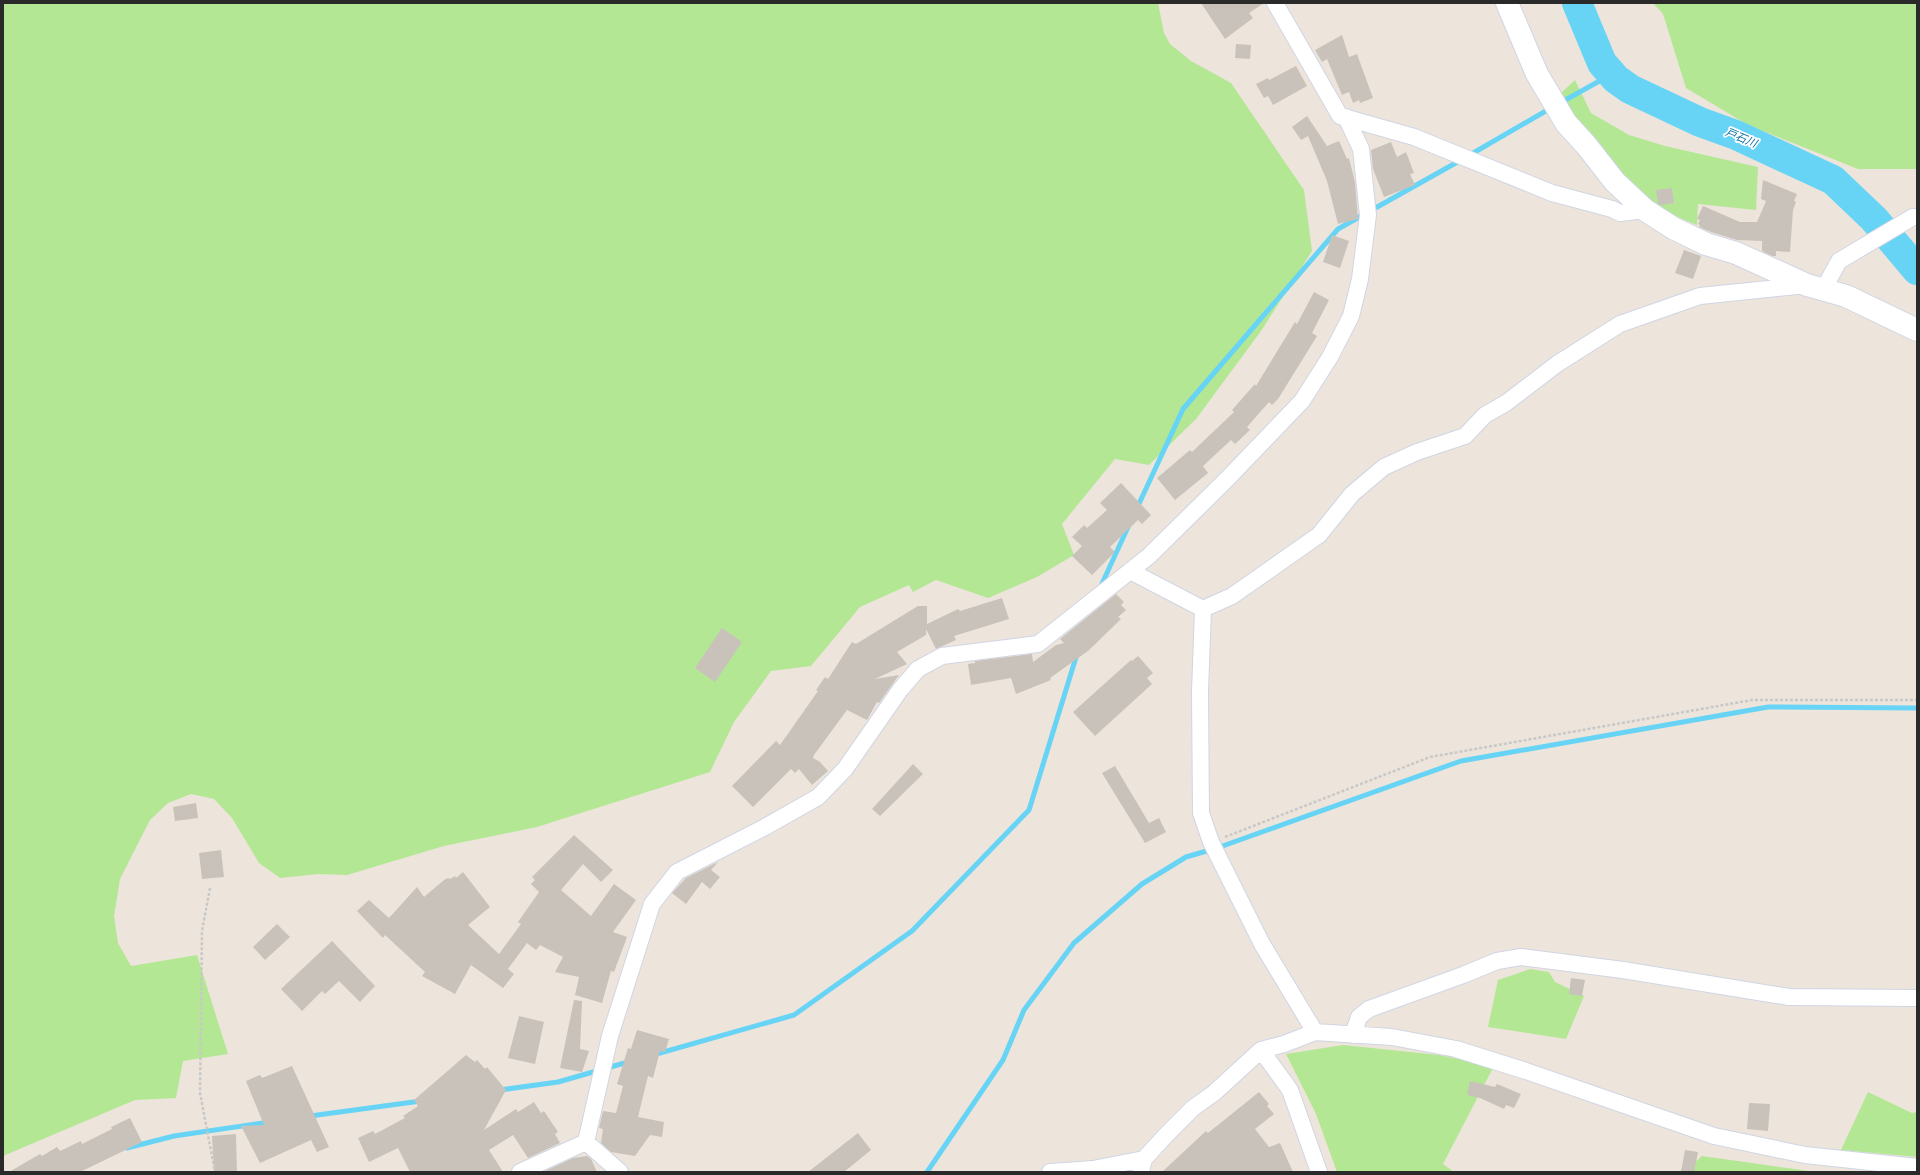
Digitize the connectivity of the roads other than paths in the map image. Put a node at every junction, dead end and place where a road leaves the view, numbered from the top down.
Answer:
1 (1275, 3) edge
2 (1507, 3) edge
3 (1346, 117) junction
4 (1645, 210) junction
5 (1917, 217) edge
6 (1815, 288) junction
7 (1917, 330) edge
8 (1130, 571) junction
9 (1203, 609) junction
10 (1917, 998) edge
11 (1315, 1032) junction
12 (1353, 1035) junction
13 (1261, 1050) junction
14 (586, 1142) junction
15 (1142, 1166) edge
16 (1917, 1167) edge
17 (520, 1172) edge
18 (620, 1172) edge
19 (1050, 1172) edge
20 (1319, 1172) edge

1 - 3 street
2 - 4 street
3 - 4 street
3 - 8 street
4 - 6 street
5 - 6 street
6 - 7 street
6 - 9 street
8 - 9 street
8 - 14 street
9 - 11 street
10 - 12 street
11 - 12 street
11 - 13 street
12 - 16 street
13 - 15 street
13 - 20 street
14 - 17 street
14 - 18 street
15 - 19 street

